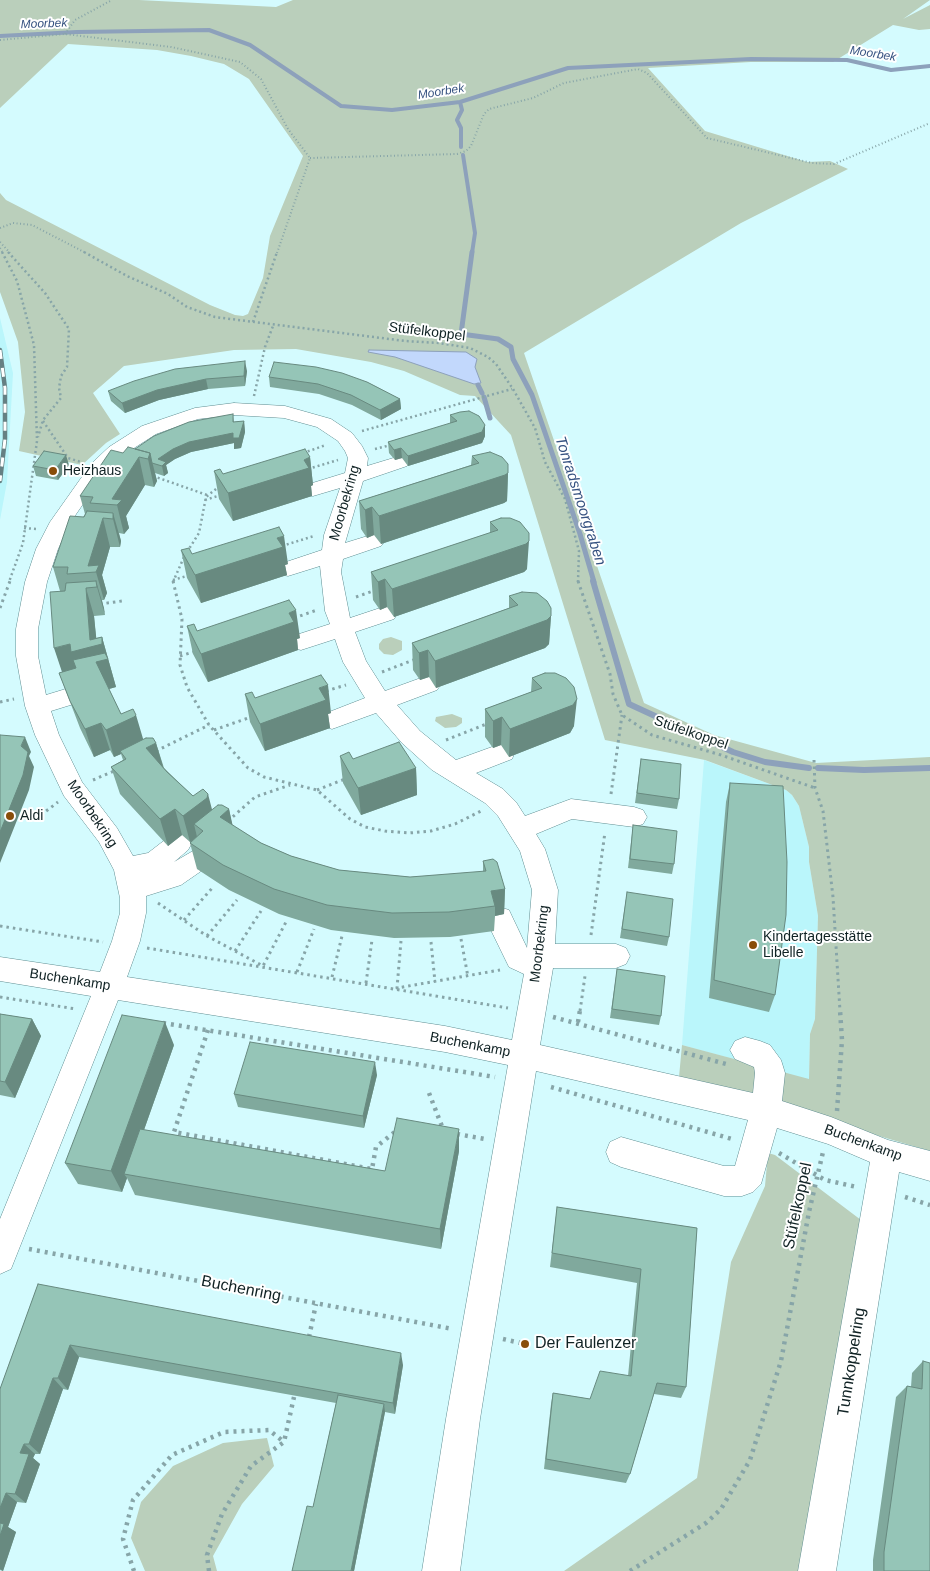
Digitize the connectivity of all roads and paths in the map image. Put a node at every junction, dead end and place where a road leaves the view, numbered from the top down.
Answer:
1 (112, 0) edge
2 (65, 33) junction
3 (0, 40) edge
4 (930, 123) edge
5 (310, 158) junction
6 (0, 228) edge
7 (0, 242) edge
8 (0, 248) edge
9 (253, 322) junction
10 (273, 326) junction
11 (513, 389) junction
12 (497, 392) dead end
13 (251, 408) junction
14 (43, 420) junction
15 (37, 440) junction
16 (396, 453) joint
17 (356, 466) junction
18 (118, 467) junction
19 (300, 472) edge
20 (313, 490) dead end
21 (224, 494) edge
22 (207, 495) dead end
23 (204, 500) dead end
24 (374, 541) dead end
25 (334, 543) junction
26 (276, 548) edge
27 (288, 568) dead end
28 (192, 574) edge
29 (173, 580) dead end
30 (122, 601) dead end
31 (94, 604) dead end
32 (0, 608) edge
33 (386, 614) dead end
34 (54, 615) edge
35 (29, 617) junction
36 (341, 628) junction
37 (301, 642) dead end
38 (429, 684) dead end
39 (82, 693) edge
40 (380, 702) junction
41 (37, 706) junction
42 (622, 715) junction
43 (332, 720) dead end
44 (209, 724) dead end
45 (503, 752) dead end
46 (152, 754) edge
47 (814, 760) dead end
48 (117, 770) edge
49 (454, 771) junction
50 (292, 784) dead end
51 (816, 788) junction
52 (74, 789) junction
53 (237, 814) dead end
54 (608, 814) junction
55 (40, 815) dead end
56 (634, 817) dead end
57 (521, 829) junction
58 (188, 851) dead end
59 (131, 886) junction
60 (214, 886) edge
61 (237, 900) edge
62 (261, 912) dead end
63 (499, 918) edge
64 (184, 920) junction
65 (286, 922) dead end
66 (0, 926) edge
67 (314, 929) edge
68 (208, 936) junction
69 (342, 936) dead end
70 (461, 939) dead end
71 (372, 940) dead end
72 (401, 941) edge
73 (431, 942) dead end
74 (124, 945) junction
75 (234, 951) junction
76 (588, 955) junction
77 (616, 956) dead end
78 (535, 962) junction
79 (263, 966) junction
80 (0, 969) edge
81 (297, 972) junction
82 (332, 977) junction
83 (468, 977) junction
84 (434, 982) junction
85 (366, 983) junction
86 (397, 988) junction
87 (0, 997) edge
88 (104, 999) junction
89 (217, 1003) junction
90 (531, 1012) junction
91 (154, 1022) edge
92 (578, 1022) junction
93 (208, 1030) junction
94 (738, 1058) joint
95 (522, 1068) junction
96 (429, 1093) dead end
97 (766, 1110) junction
98 (402, 1126) edge
99 (436, 1130) edge
100 (830, 1131) junction
101 (452, 1133) edge
102 (510, 1143) junction
103 (757, 1146) junction
104 (621, 1152) dead end
105 (887, 1154) junction
106 (930, 1166) edge
107 (818, 1175) junction
108 (881, 1192) junction
109 (930, 1205) edge
110 (3, 1252) edge
111 (316, 1304) junction
112 (477, 1334) junction
113 (308, 1345) edge
114 (294, 1396) edge
115 (284, 1442) junction
116 (134, 1571) edge
117 (209, 1571) edge
118 (442, 1571) edge
119 (630, 1571) edge
120 (817, 1571) edge

1 - 2 path
2 - 3 path
2 - 5 path
4 - 5 path
5 - 9 path
6 - 9 path, Stüfelkoppel
7 - 14 path
8 - 15 path
9 - 10 path, Stüfelkoppel
10 - 11 path, Stüfelkoppel
10 - 13 path
11 - 12 path
11 - 42 path, Stüfelkoppel
13 - 17 street, Moorbekring
13 - 18 street, Moorbekring
14 - 15 path
14 - 18 path
15 - 32 path
16 - 17 street
16 - 17 path
17 - 19 path
17 - 20 street
17 - 25 street, Moorbekring
18 - 22 path
18 - 35 street, Moorbekring
21 - 23 path
24 - 25 street
25 - 26 path
25 - 27 street
25 - 36 street, Moorbekring
28 - 29 path
30 - 31 path
33 - 36 street
34 - 35 street
35 - 41 street, Moorbekring
36 - 37 street
36 - 40 street, Moorbekring
38 - 40 street
39 - 41 street
40 - 43 street
40 - 49 street, Moorbekring
41 - 52 street, Moorbekring
42 - 51 path, Stüfelkoppel
42 - 54 path
44 - 46 path
45 - 49 street
47 - 51 path, Stüfelkoppel
48 - 52 path
49 - 57 street, Moorbekring
50 - 53 path
51 - 100 path, Stüfelkoppel
52 - 55 path
52 - 59 street, Moorbekring
54 - 56 street
54 - 57 street
54 - 76 path
57 - 78 street, Moorbekring
58 - 59 street
59 - 64 path
59 - 74 street
60 - 64 path
61 - 68 path
62 - 75 path
63 - 78 street
64 - 68 path
65 - 79 path
66 - 74 path
67 - 81 path
68 - 75 path
69 - 82 path
70 - 83 path
71 - 85 path
72 - 86 path
73 - 84 path
74 - 79 path
74 - 88 street
75 - 79 path
76 - 77 street
76 - 78 street
76 - 92 path
78 - 83 path
78 - 90 street, Moorbekring
79 - 81 path
80 - 88 street, Buchenkamp
81 - 82 path
82 - 85 path
83 - 84 path
84 - 86 path
85 - 86 path
86 - 90 path
87 - 88 path
88 - 89 street, Buchenkamp
88 - 110 street
89 - 93 path
89 - 95 street, Buchenkamp
90 - 92 path
90 - 95 street, Moorbekring
91 - 93 path
92 - 94 path
93 - 95 path
93 - 98 path
94 - 97 street
95 - 97 street, Buchenkamp
95 - 102 street
95 - 103 path
96 - 99 path
97 - 100 street, Buchenkamp
97 - 103 street
100 - 105 street, Buchenkamp
100 - 107 path, Stüfelkoppel
101 - 102 path
102 - 112 street
103 - 104 street
103 - 107 path
105 - 106 street, Buchenkamp
105 - 108 street, Tunnkoppelring
107 - 108 path
107 - 119 path, Stüfelkoppel
108 - 109 path
108 - 120 street, Tunnkoppelring
110 - 111 path, Buchenring
111 - 112 path, Buchenring
111 - 113 path
112 - 118 street
114 - 115 path
115 - 116 path
115 - 117 path

